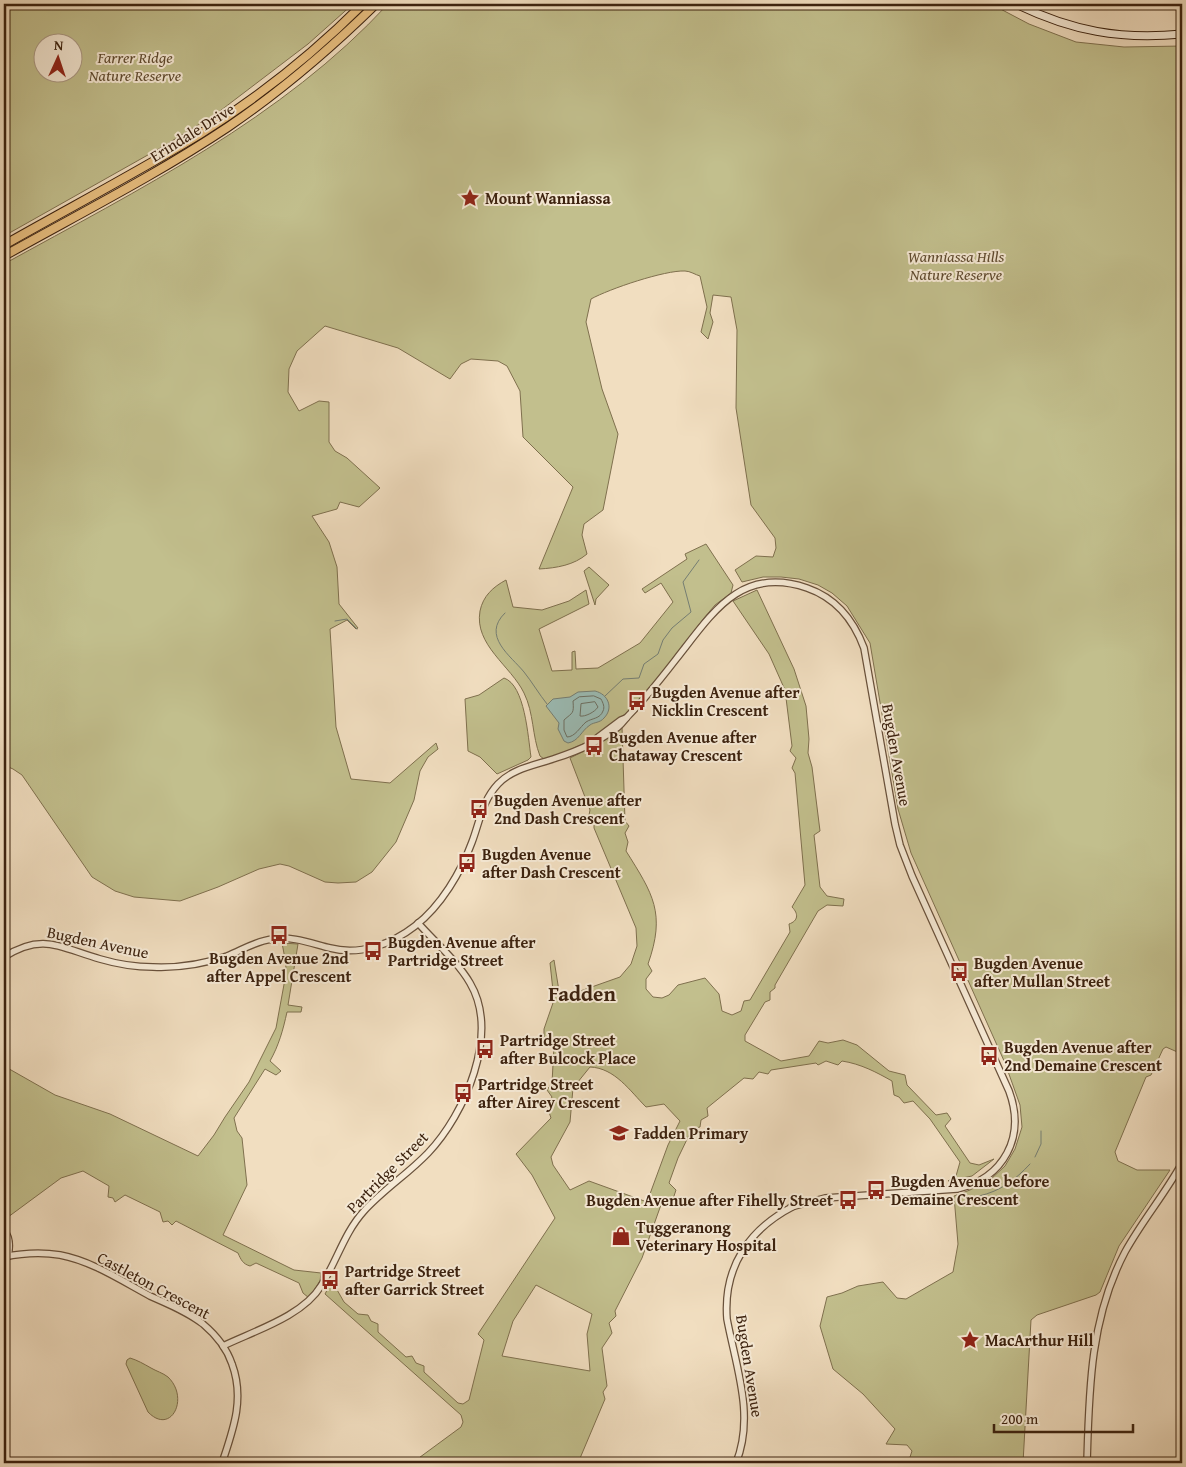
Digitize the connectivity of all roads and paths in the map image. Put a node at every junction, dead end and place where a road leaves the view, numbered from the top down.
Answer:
1 (364, 4) edge
2 (376, 4) edge
3 (1016, 4) edge
4 (1182, 34) edge
5 (4, 244) edge
6 (4, 256) edge
7 (418, 923) junction
8 (4, 957) edge
9 (1182, 1163) edge
10 (4, 1230) edge
11 (7, 1248) edge
12 (22, 1254) junction
13 (6, 1257) edge
14 (223, 1346) junction
15 (222, 1463) edge
16 (736, 1463) edge
17 (1087, 1463) edge

1 - 5 main road, Erindale Drive
2 - 6 main road, Erindale Drive
3 - 4 main road
7 - 8 street, Bugden Avenue
7 - 14 street, Partridge Street
7 - 16 street, Bugden Avenue
9 - 17 street
10 - 11 street
11 - 12 street
11 - 13 street
12 - 13 street, Castleton Crescent
12 - 14 street, Castleton Crescent
14 - 15 street, Castleton Crescent

